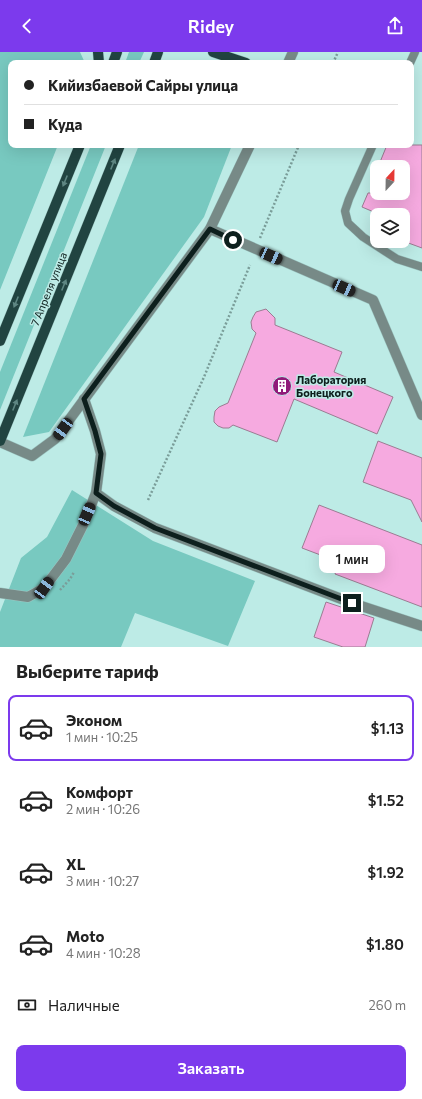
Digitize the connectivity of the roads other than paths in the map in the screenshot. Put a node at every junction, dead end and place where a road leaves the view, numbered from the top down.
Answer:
1 (213, 52) edge
2 (237, 60) edge
3 (79, 148) edge
4 (119, 148) edge
5 (249, 148) edge
6 (372, 148) edge
7 (210, 229) junction
8 (422, 267) edge
9 (0, 341) edge
10 (84, 399) junction
11 (422, 415) edge
12 (0, 442) edge
13 (96, 493) junction
14 (0, 593) edge
15 (422, 626) edge

1 - 2 main road
3 -> 9 main road
12 -> 4 main road, 7 Апреля улица
5 - 7 street
6 - 8 lane
7 - 10 street
7 - 11 street
10 - 12 street
10 - 13 street
13 - 14 street
13 - 15 street

